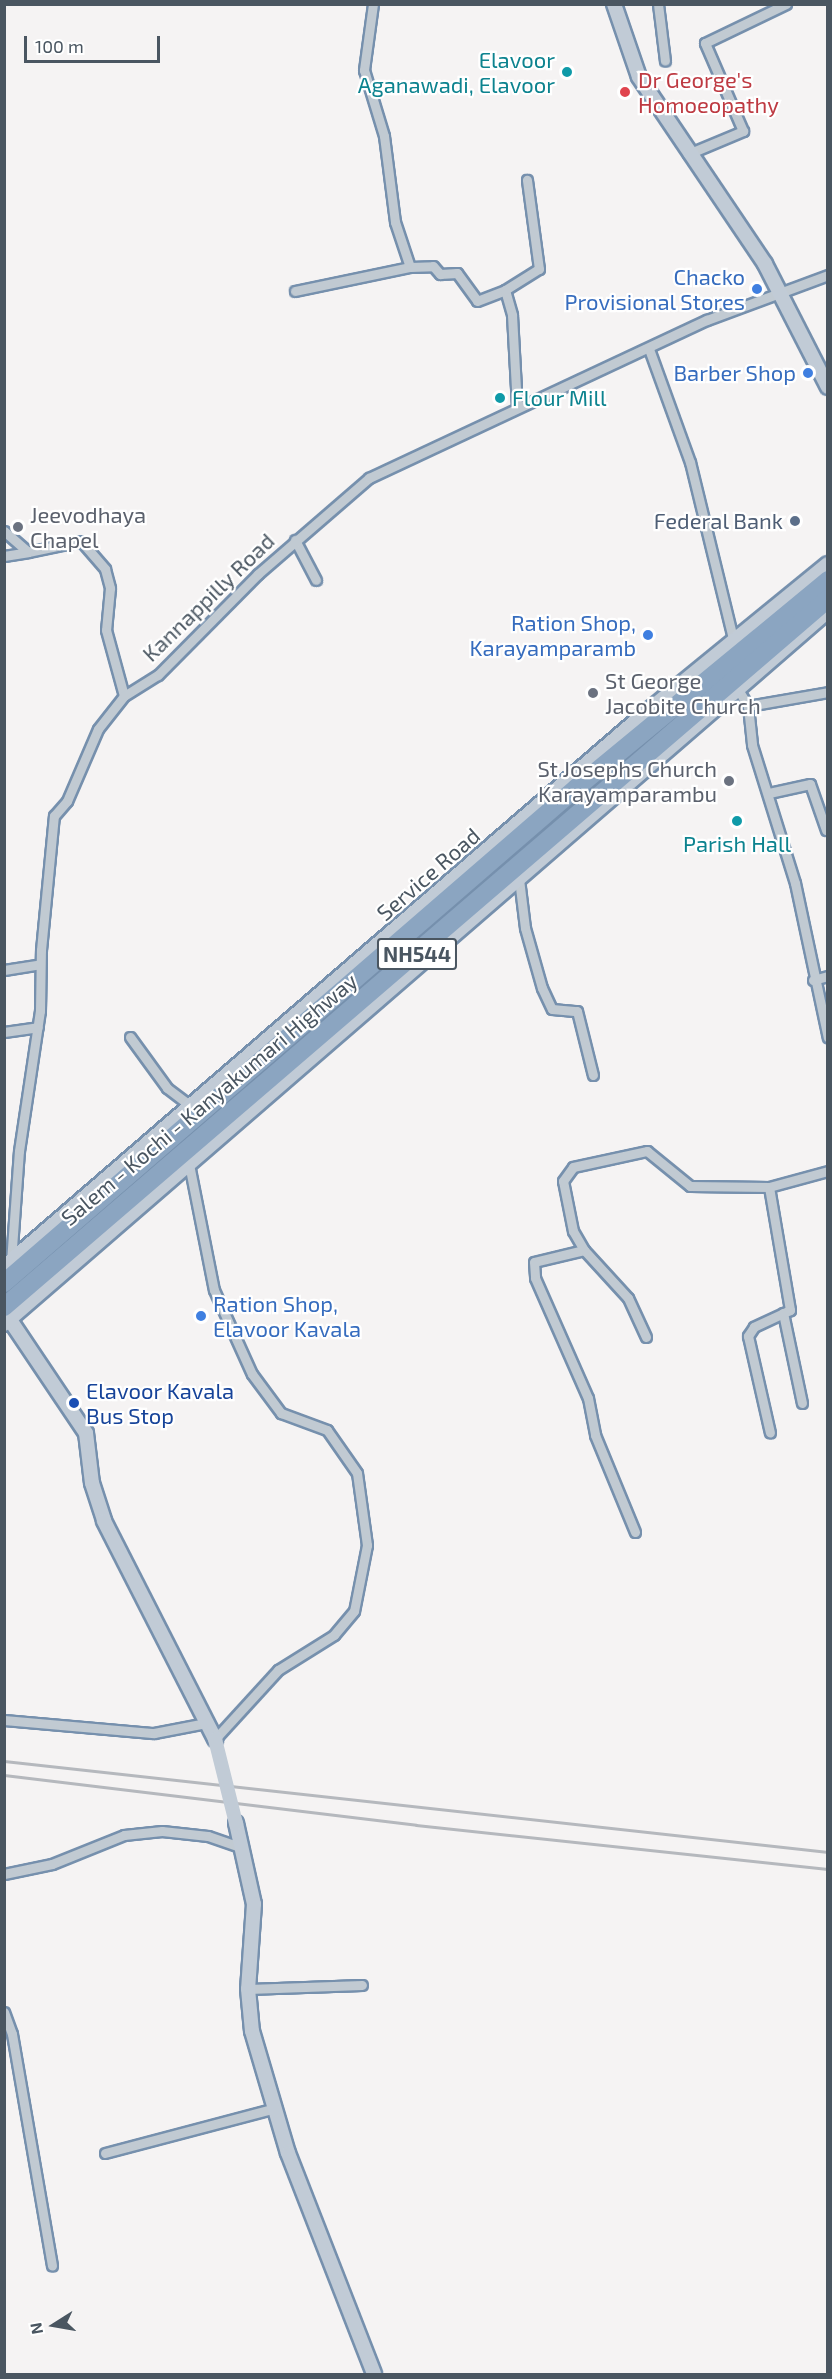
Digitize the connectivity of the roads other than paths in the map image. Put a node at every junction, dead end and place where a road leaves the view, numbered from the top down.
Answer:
1 (373, 4) edge
2 (614, 4) edge
3 (658, 4) edge
4 (786, 4) edge
5 (665, 61) dead end
6 (688, 154) junction
7 (527, 180) dead end
8 (410, 267) junction
9 (828, 275) edge
10 (505, 290) junction
11 (295, 291) dead end
12 (778, 296) junction
13 (649, 349) junction
14 (828, 387) edge
15 (517, 408) junction
16 (4, 531) edge
17 (295, 540) junction
18 (28, 552) junction
19 (4, 556) edge
20 (828, 564) edge
21 (316, 580) dead end
22 (828, 580) edge
23 (828, 599) edge
24 (828, 611) edge
25 (733, 639) junction
26 (740, 691) junction
27 (828, 692) edge
28 (124, 696) junction
29 (748, 706) junction
30 (769, 793) junction
31 (826, 830) edge
32 (519, 879) junction
33 (40, 964) junction
34 (4, 970) edge
35 (828, 976) edge
36 (813, 980) junction
37 (38, 1028) junction
38 (4, 1032) edge
39 (130, 1038) dead end
40 (828, 1038) edge
41 (594, 1075) dead end
42 (191, 1106) junction
43 (189, 1164) junction
44 (828, 1171) edge
45 (769, 1187) junction
46 (584, 1250) junction
47 (8, 1273) edge
48 (783, 1313) junction
49 (6, 1315) edge
50 (646, 1338) dead end
51 (802, 1403) dead end
52 (770, 1433) dead end
53 (635, 1532) dead end
54 (4, 1720) edge
55 (206, 1722) junction
56 (215, 1739) junction
57 (242, 1848) junction
58 (4, 1874) edge
59 (362, 1985) dead end
60 (248, 1989) junction
61 (4, 2012) edge
62 (275, 2108) junction
63 (105, 2153) dead end
64 (52, 2266) dead end
65 (374, 2374) edge

1 - 8 street
2 - 6 street
3 - 5 street
4 - 6 street
6 - 12 street
7 - 10 street
8 - 10 street
8 - 11 street
9 - 12 street, Kannappilly Road
10 - 15 street
12 - 13 street, Kannappilly Road
12 - 14 street
13 - 15 street, Kannappilly Road
13 - 25 street
15 - 17 street, Kannappilly Road
16 - 18 street
17 - 21 street
17 - 28 street, Kannappilly Road
18 - 19 street
18 - 28 street
20 - 25 street, Service Road
22 - 47 highway, Salem - Kochi - Kanyakumari Highway / NH544
23 - 49 highway, Salem - Kochi - Kanyakumari Highway / NH544
24 - 26 street
25 - 42 street, Service Road
26 - 29 street
26 - 32 street
27 - 29 street
28 - 33 street, Kannappilly Road
29 - 30 street
30 - 31 street
30 - 36 street
32 - 41 street
32 - 43 street
33 - 34 street
33 - 37 street, Kannappilly Road
35 - 36 street
36 - 40 street
37 - 38 street
37 - 47 street, Kannappilly Road
39 - 42 street
42 - 47 street, Service Road
43 - 49 street
43 - 56 street
44 - 45 street
45 - 46 street
45 - 48 street
46 - 50 street
46 - 53 street
48 - 51 street
48 - 52 street
49 - 55 street
54 - 55 street
55 - 56 street
56 - 57 street, bridge
57 - 58 street
57 - 60 street
59 - 60 street
60 - 62 street
61 - 64 street
62 - 63 street
62 - 65 street

